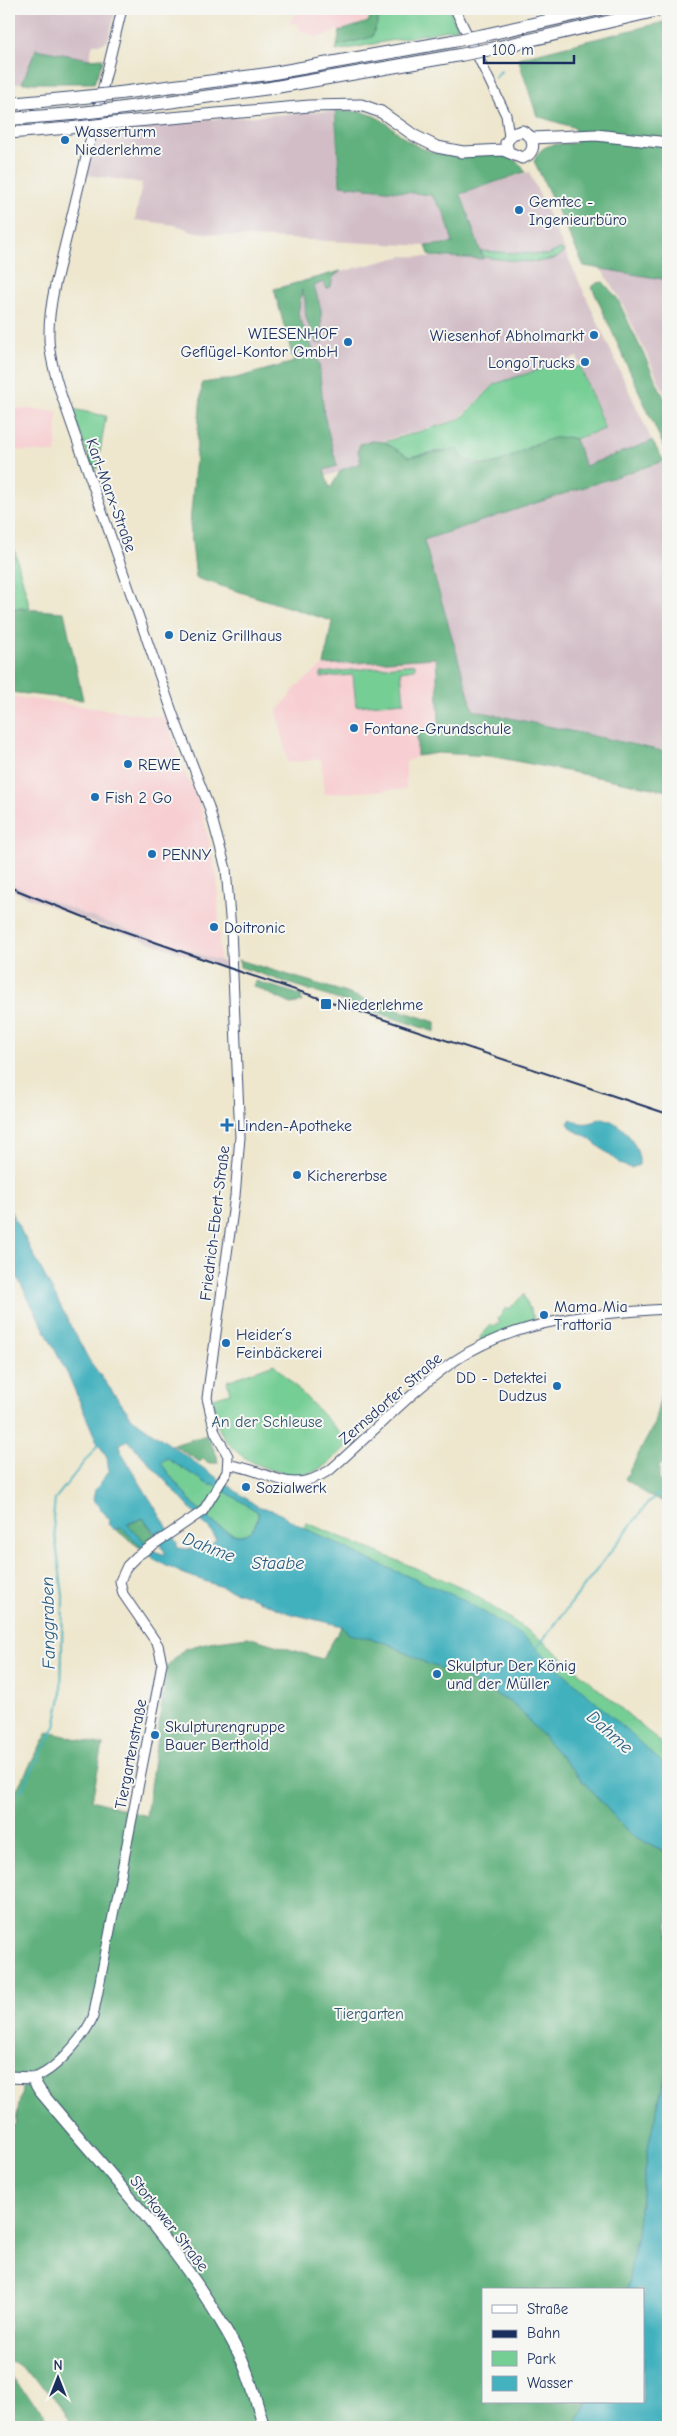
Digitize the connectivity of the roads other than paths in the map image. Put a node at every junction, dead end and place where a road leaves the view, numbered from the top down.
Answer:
1 (122, 9) edge
2 (456, 9) edge
3 (600, 9) edge
4 (663, 9) edge
5 (9, 104) edge
6 (506, 115) junction
7 (9, 119) edge
8 (9, 134) edge
9 (529, 139) junction
10 (668, 143) edge
11 (508, 144) junction
12 (233, 987) joint
13 (668, 1309) edge
14 (229, 1465) junction
15 (9, 2077) edge
16 (32, 2078) junction
17 (264, 2427) edge

1 - 12 street, Karl-Marx-Straße
2 - 6 street
3 - 5 highway, bridge
4 - 7 highway, bridge
6 - 9 street
6 - 11 street
8 - 11 main road, bridge
9 - 10 main road
9 - 11 main road
9 - 11 main road
12 - 14 street, Friedrich-Ebert-Straße
13 - 14 street, Zernsdorfer Straße
14 - 16 street, Tiergartenstraße
15 - 16 main road
16 - 17 main road, Storkower Straße

